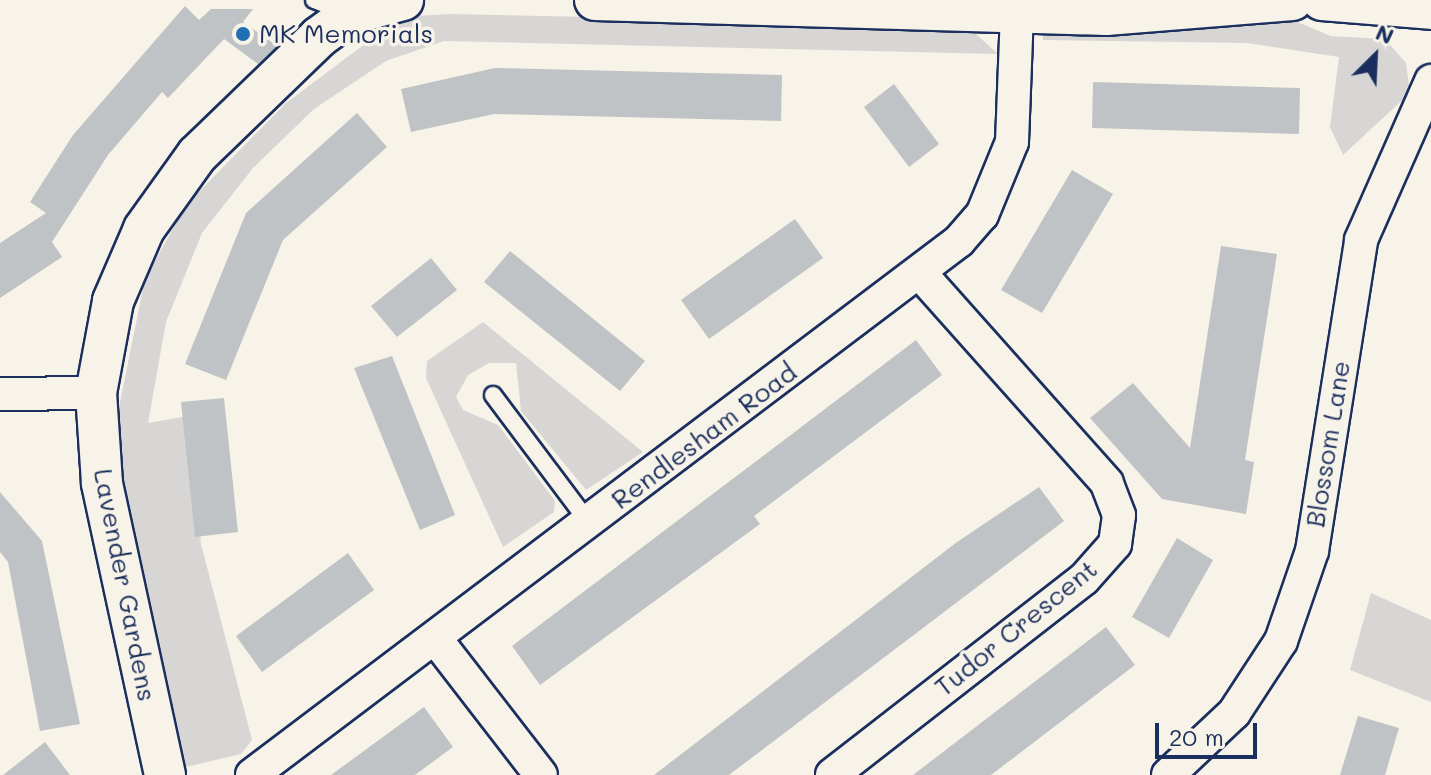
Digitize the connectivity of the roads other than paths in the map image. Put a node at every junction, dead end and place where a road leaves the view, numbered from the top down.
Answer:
1 (314, 0) edge
2 (403, 0) edge
3 (595, 0) edge
4 (1292, 0) edge
5 (1322, 0) edge
6 (1431, 9) edge
7 (1017, 12) junction
8 (351, 14) junction
9 (1431, 81) edge
10 (920, 273) junction
11 (96, 393) junction
12 (0, 394) edge
13 (493, 395) dead end
14 (589, 523) junction
15 (435, 638) junction
16 (165, 775) edge
17 (252, 775) edge
18 (541, 775) edge
19 (832, 775) edge
20 (1168, 775) edge

1 - 8 lane
2 - 8 street
3 - 7 street
4 - 7 street
5 - 6 street
7 - 10 street, Rendlesham Road
8 - 11 street, Lavender Gardens
9 - 20 street, Blossom Lane
10 - 14 street, Rendlesham Road
10 - 19 street, Tudor Crescent
11 - 12 street
11 - 16 street, Lavender Gardens
13 - 14 lane
14 - 15 street, Rendlesham Road
15 - 17 street, Rendlesham Road
15 - 18 street

